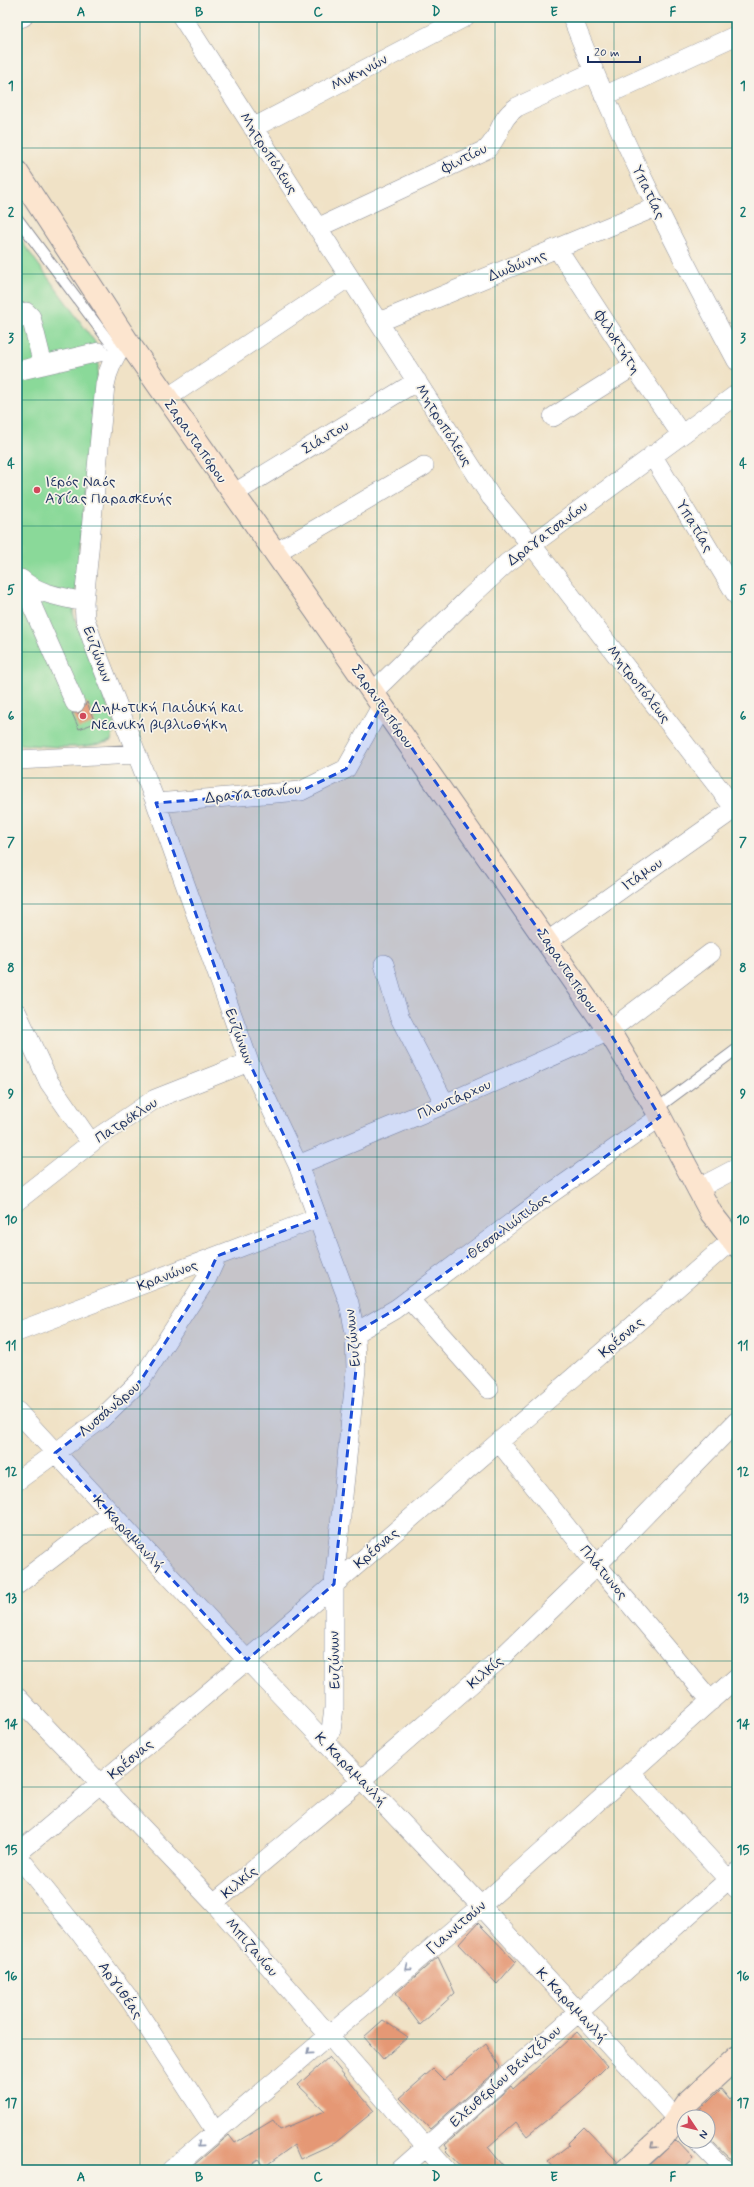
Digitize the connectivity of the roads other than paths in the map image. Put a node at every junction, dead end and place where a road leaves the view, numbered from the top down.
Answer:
1 (23, 17) edge
2 (182, 17) edge
3 (465, 17) edge
4 (572, 17) edge
5 (17, 19) edge
6 (737, 35) edge
7 (593, 72) junction
8 (604, 96) junction
9 (253, 128) junction
10 (17, 172) edge
11 (656, 207) junction
12 (17, 218) edge
13 (317, 228) junction
14 (557, 248) junction
15 (349, 277) junction
16 (17, 319) edge
17 (378, 322) junction
18 (114, 348) junction
19 (737, 361) edge
20 (43, 365) junction
21 (634, 366) junction
22 (17, 371) edge
23 (417, 381) junction
24 (737, 394) edge
25 (167, 398) junction
26 (553, 417) dead end
27 (681, 434) junction
28 (652, 455) junction
29 (424, 466) dead end
30 (233, 494) junction
31 (531, 545) junction
32 (275, 553) junction
33 (20, 581) edge
34 (737, 596) edge
35 (84, 602) junction
36 (378, 699) junction
37 (75, 703) dead end
38 (136, 754) junction
39 (17, 760) edge
40 (156, 803) junction
41 (736, 809) edge
42 (548, 941) junction
43 (711, 953) dead end
44 (384, 964) dead end
45 (17, 1013) edge
46 (609, 1031) junction
47 (737, 1049) edge
48 (249, 1062) junction
49 (445, 1104) junction
50 (658, 1113) junction
51 (91, 1143) junction
52 (298, 1165) junction
53 (737, 1168) edge
54 (698, 1189) junction
55 (17, 1201) edge
56 (317, 1218) junction
57 (735, 1243) edge
58 (216, 1256) junction
59 (409, 1299) junction
60 (17, 1332) edge
61 (355, 1333) junction
62 (489, 1389) dead end
63 (17, 1411) edge
64 (737, 1421) edge
65 (498, 1442) junction
66 (55, 1453) junction
67 (17, 1481) edge
68 (111, 1513) junction
69 (597, 1565) junction
70 (334, 1584) junction
71 (17, 1585) edge
72 (247, 1660) junction
73 (737, 1677) edge
74 (17, 1697) edge
75 (711, 1701) junction
76 (325, 1742) junction
77 (631, 1773) junction
78 (361, 1780) junction
79 (100, 1785) junction
80 (17, 1854) edge
81 (734, 1880) edge
82 (214, 1903) junction
83 (481, 1906) junction
84 (578, 2012) junction
85 (329, 2035) junction
86 (737, 2057) edge
87 (685, 2109) edge
88 (676, 2119) edge
89 (676, 2126) edge
90 (216, 2132) junction
91 (426, 2147) junction
92 (704, 2149) edge
93 (170, 2170) edge
94 (400, 2170) edge
95 (446, 2170) edge
96 (626, 2170) edge
97 (724, 2170) edge

1 - 5 street
2 - 9 street, Μητροπόλεως
3 - 9 street, Μυκηνών
4 - 7 street, Υπατίας
6 - 8 street
7 - 8 street, Υπατίας
7 - 13 street, Φιντίου
8 - 11 street, Υπατίας
9 - 13 street, Μητροπόλεως
10 - 18 street, Σαρανταπόρου
11 - 14 street, Δωδώνης
11 - 19 street, Υπατίας
12 - 18 lane
13 - 15 street, Μητροπόλεως
14 - 17 street, Δωδώνης
14 - 21 street, Φιλοκτήτη
15 - 17 street, Μητροπόλεως
15 - 25 street
16 - 20 street
17 - 23 street, Μητροπόλεως
18 - 20 street
18 - 25 street, Σαρανταπόρου
18 - 35 street, Ευζώνων
20 - 22 street
21 - 26 street
21 - 27 street, Φιλοκτήτη
23 - 30 street, Σιάντου
23 - 31 street, Μητροπόλεως
24 - 27 street, Δραγατσανίου
25 - 30 street, Σαρανταπόρου
27 - 28 street, Δραγατσανίου
28 - 31 street, Δραγατσανίου
28 - 34 street, Υπατίας
29 - 32 street
30 - 32 street, Σαρανταπόρου
31 - 36 street, Δραγατσανίου
31 - 41 street, Μητροπόλεως
32 - 36 street, Σαρανταπόρου
33 - 35 street
33 - 37 street
35 - 38 street, Ευζώνων
36 - 40 street, Δραγατσανίου
36 - 42 street, Σαρανταπόρου
38 - 39 street
38 - 40 street, Ευζώνων
40 - 48 street, Ευζώνων
41 - 42 street, Ιτάμου
42 - 46 street, Σαρανταπόρου
43 - 46 street, Πλουτάρχου
44 - 49 street
45 - 51 street
46 - 49 street, Πλουτάρχου
46 - 50 street, Σαρανταπόρου
47 - 50 lane, Θεσσαλιώτιδος
48 - 51 street, Πατρόκλου
48 - 52 street, Ευζώνων
49 - 52 street, Πλουτάρχου
50 - 54 street, Σαρανταπόρου
50 - 59 street, Θεσσαλιώτιδος
51 - 55 street, Πατρόκλου
52 - 56 street, Ευζώνων
53 - 54 street
54 - 57 street, Σαρανταπόρου
56 - 58 street, Κρανώνος
56 - 61 street, Ευζώνων
57 - 65 street, Κρέσνας
58 - 60 street, Κρανώνος
58 - 66 street, Λυσσάνδρου
59 - 61 street, Θεσσαλιώτιδος
59 - 62 street
61 - 70 street, Ευζώνων
63 - 66 street, Κ. Καραμανλή
64 - 69 street, Κιλκίς
65 - 69 street, Πλάτωνος
65 - 70 street, Κρέσνας
66 - 67 street, Λυσσάνδρου
66 - 68 street, Κ. Καραμανλή
68 - 71 street
68 - 72 street, Κ. Καραμανλή
69 - 75 street, Πλάτωνος
69 - 78 street, Κιλκίς
70 - 72 street, Κρέσνας
70 - 76 street, Ευζώνων
72 - 76 street, Κ. Καραμανλή
72 - 79 street, Κρέσνας
73 - 75 street, Γιαννιτσών
74 - 79 street, Μπιζανίου
75 - 77 street, Γιαννιτσών
76 - 78 street, Κ. Καραμανλή
77 - 81 street
77 - 83 street, Γιαννιτσών
78 - 82 street, Κιλκίς
78 - 83 street, Κ. Καραμανλή
79 - 80 street, Κρέσνας
79 - 82 street, Μπιζανίου
80 - 90 street, Αργιθέας
81 - 84 street, Ελευθερίου Βενιζέλου
82 - 85 street, Μπιζανίου
83 - 84 street, Κ. Καραμανλή
83 -> 85 street, Γιαννιτσών
84 - 88 street, Κ. Καραμανλή
84 - 91 street, Ελευθερίου Βενιζέλου
85 -> 90 street, Γιαννιτσών
85 - 91 street, Μπιζανίου
86 - 87 street
89 -> 96 street
90 -> 93 street, Γιαννιτσών
91 - 94 street, Ελευθερίου Βενιζέλου
91 - 95 street, Μπιζανίου
92 - 97 street

